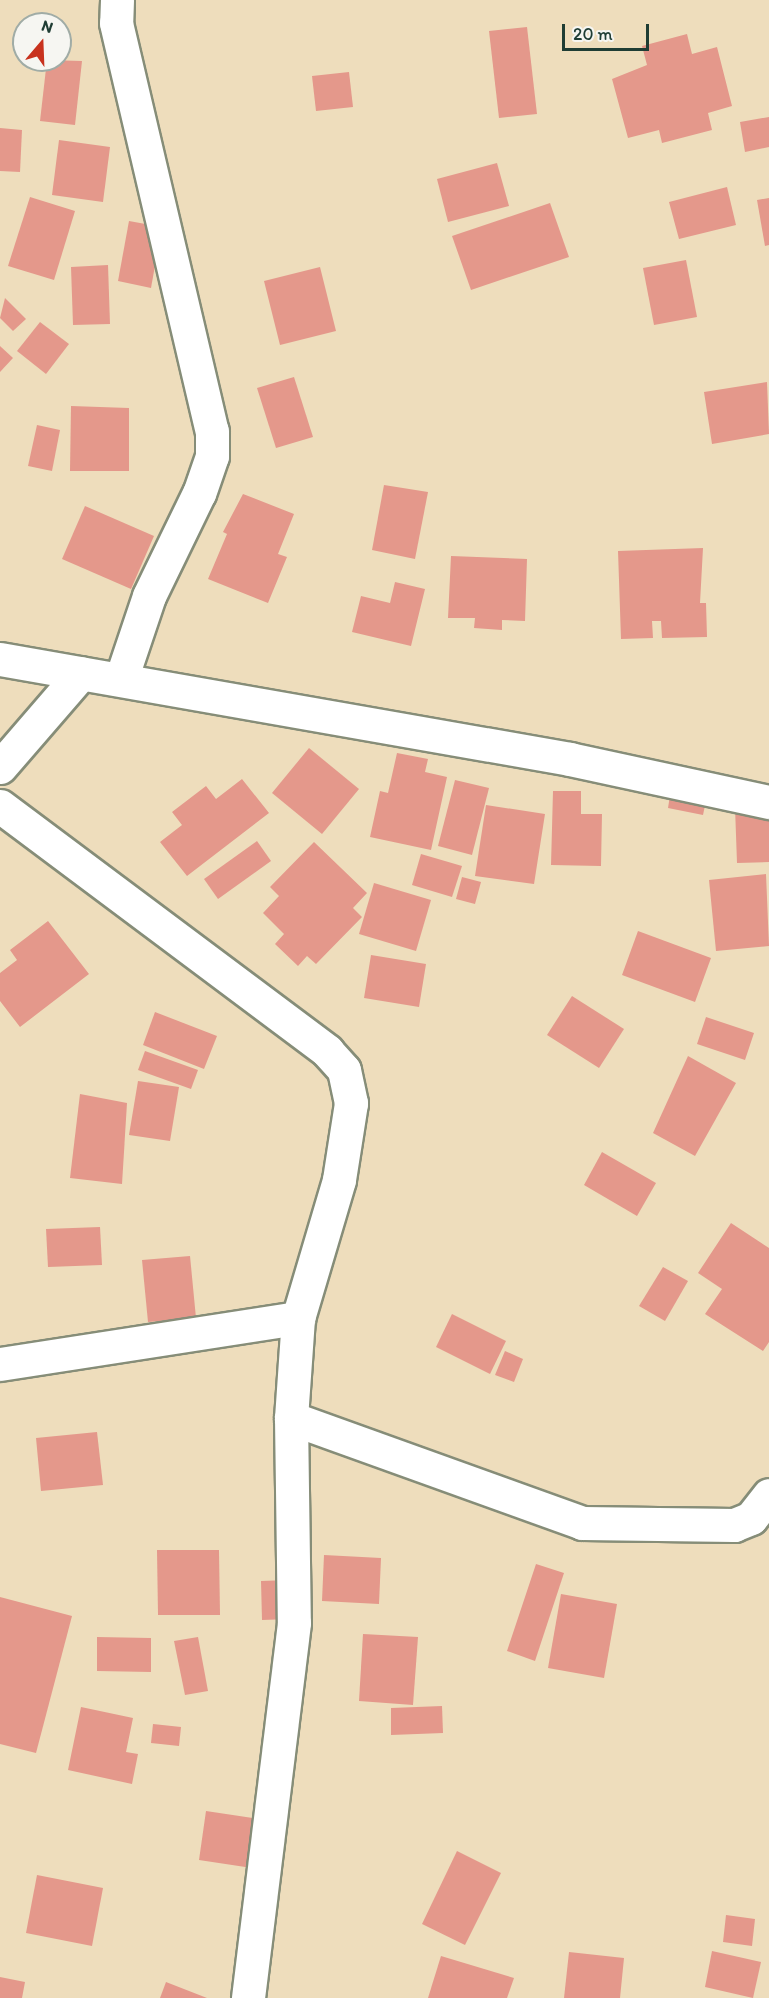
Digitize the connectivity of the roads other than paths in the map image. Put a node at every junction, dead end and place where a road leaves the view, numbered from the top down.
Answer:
1 (117, 0) edge
2 (0, 659) edge
3 (81, 673) junction
4 (122, 679) junction
5 (0, 767) edge
6 (769, 802) edge
7 (0, 806) edge
8 (298, 1318) junction
9 (0, 1364) edge
10 (291, 1418) junction
11 (769, 1495) edge
12 (248, 1998) edge

1 - 4 street
2 - 3 street
3 - 4 street
3 - 5 street
4 - 6 street
7 - 8 street
8 - 9 street
8 - 10 street
10 - 11 street
10 - 12 street

